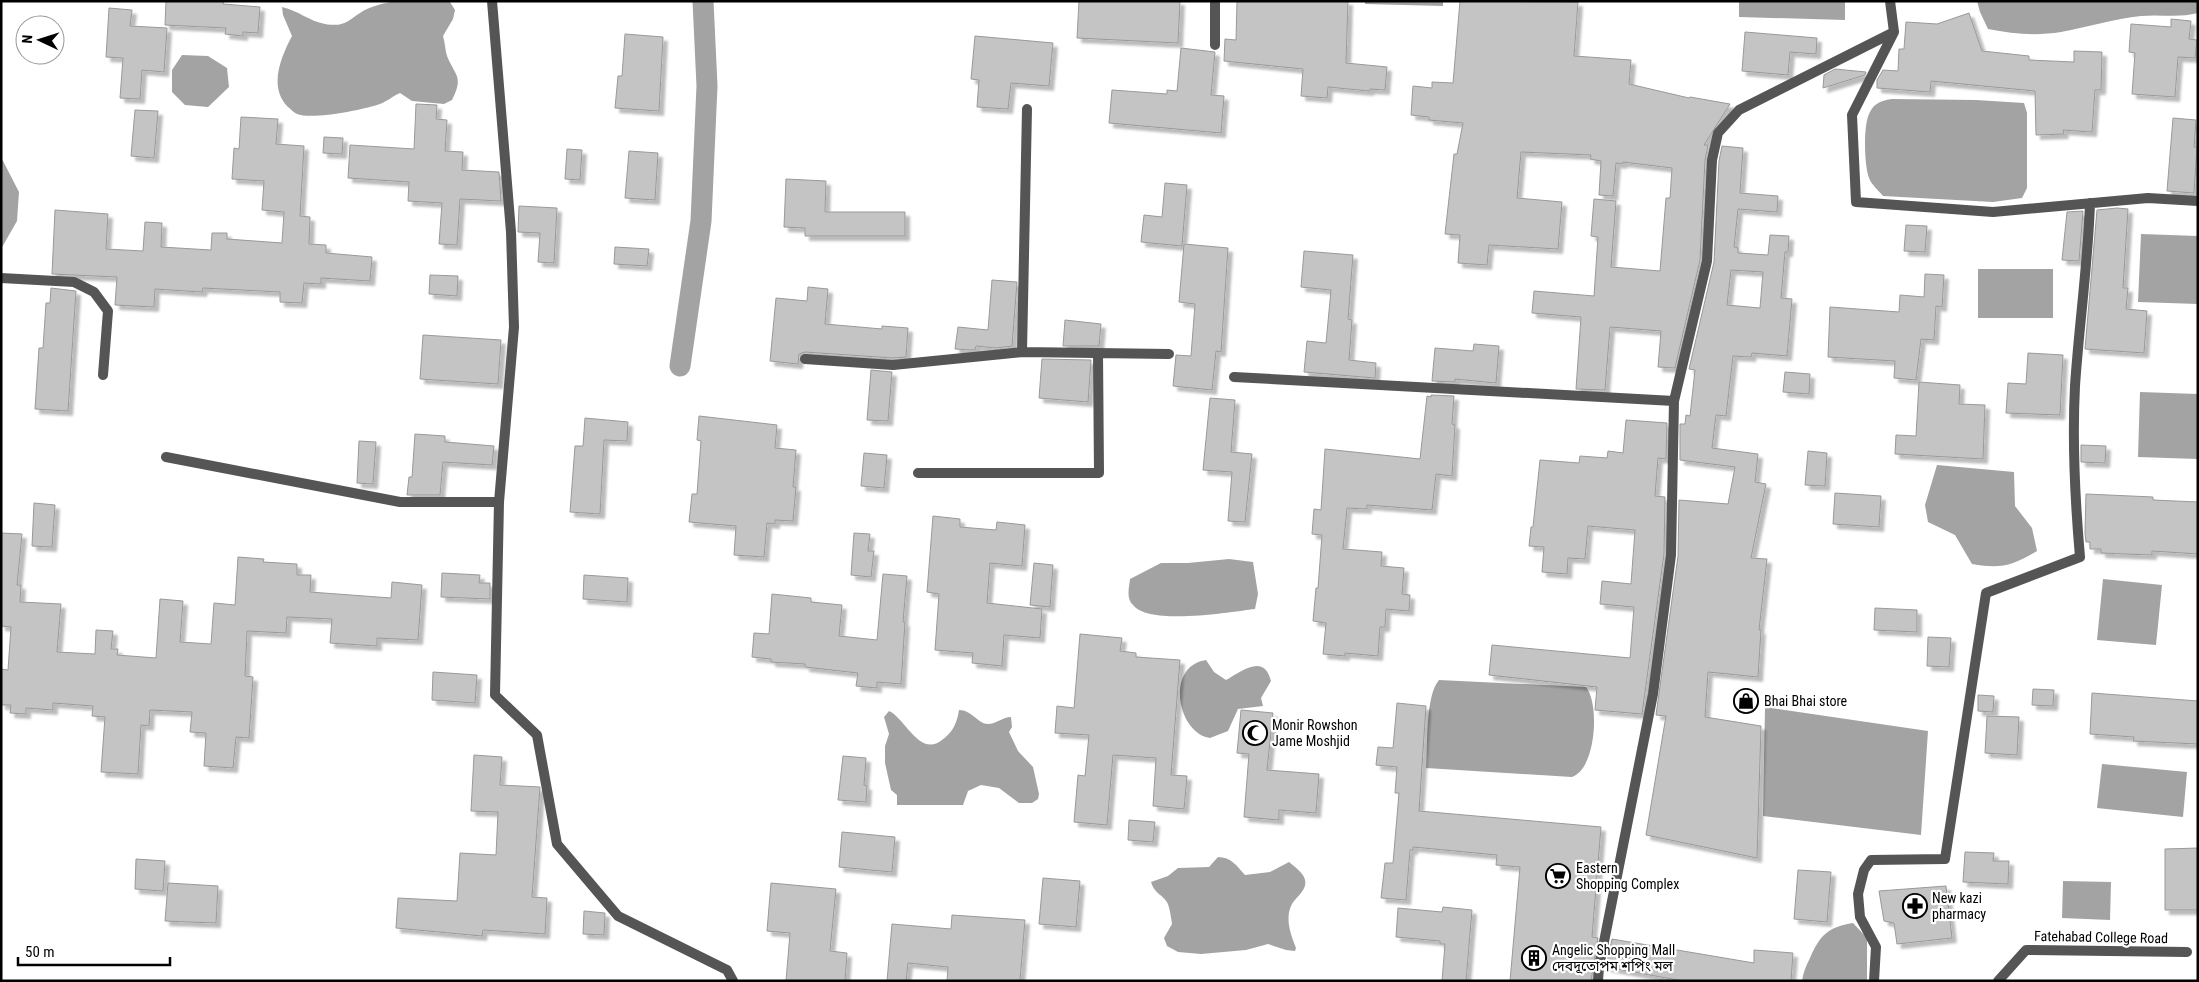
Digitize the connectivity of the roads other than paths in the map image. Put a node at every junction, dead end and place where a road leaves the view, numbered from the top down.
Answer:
1 (492, 1) edge
2 (1215, 1) edge
3 (1890, 1) edge
4 (1894, 32) junction
5 (1215, 45) dead end
6 (1027, 109) dead end
7 (2198, 201) edge
8 (2090, 203) junction
9 (1, 278) edge
10 (1022, 352) junction
11 (1098, 353) junction
12 (1169, 354) dead end
13 (805, 359) dead end
14 (103, 375) dead end
15 (1234, 378) dead end
16 (1674, 401) junction
17 (166, 457) dead end
18 (918, 473) dead end
19 (499, 502) junction
20 (2187, 952) dead end
21 (733, 981) edge
22 (1598, 981) edge
23 (1874, 981) edge
24 (1998, 981) edge

1 - 19 street
2 - 5 street
3 - 4 street
4 - 8 street
4 - 16 street
6 - 10 street
7 - 8 street
8 - 23 street
9 - 14 street
10 - 11 street
10 - 13 street
11 - 12 street
11 - 18 street
15 - 16 street
16 - 22 street
17 - 19 street
19 - 21 street
20 - 24 street, Fatehabad College Road

